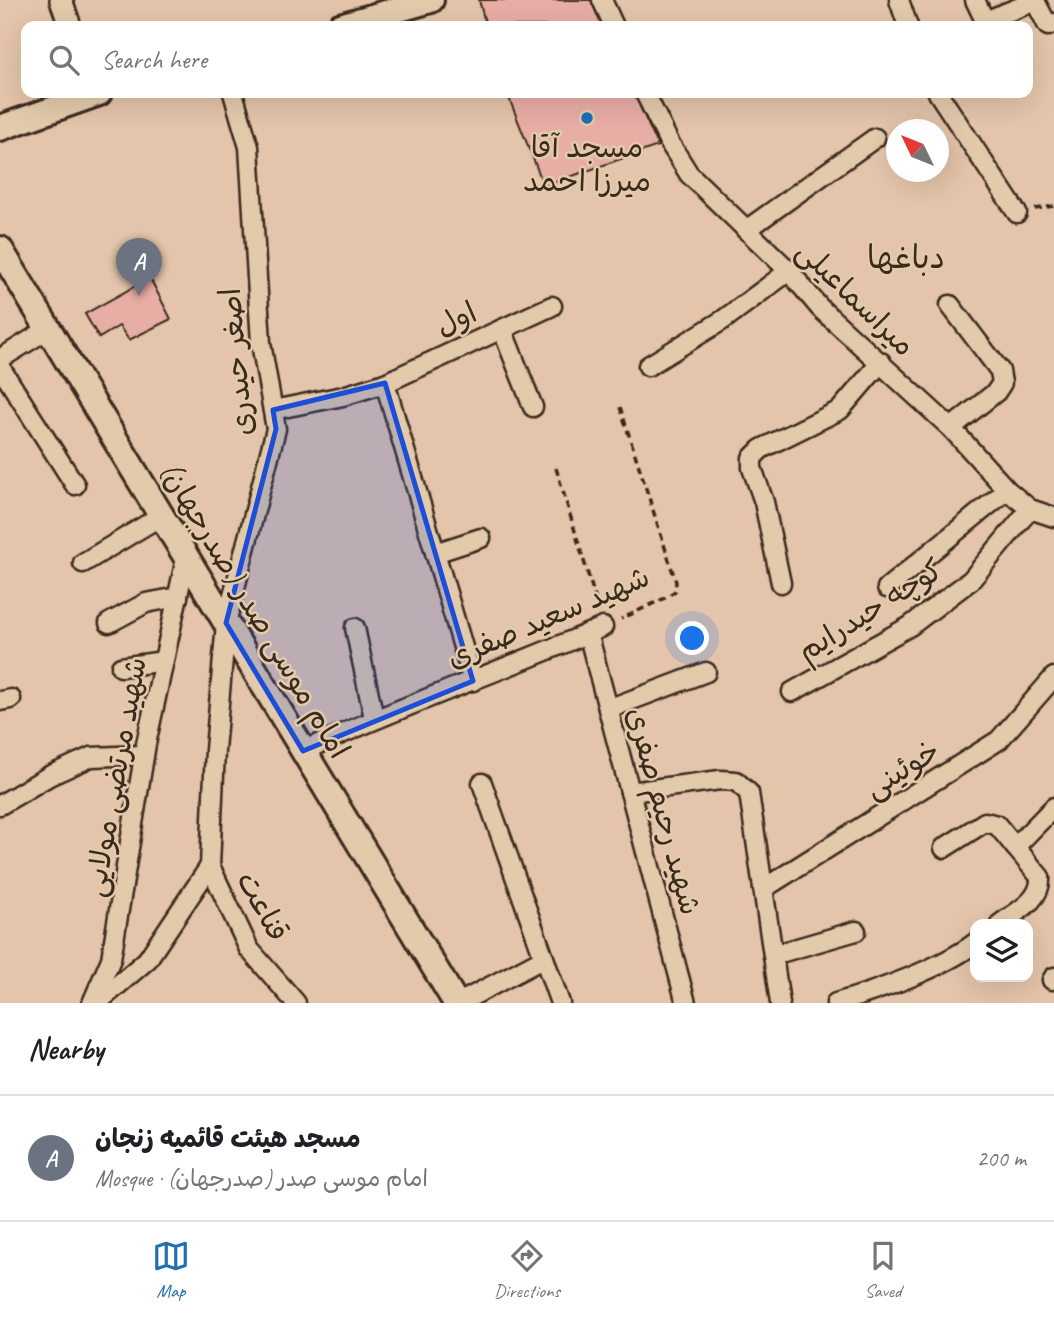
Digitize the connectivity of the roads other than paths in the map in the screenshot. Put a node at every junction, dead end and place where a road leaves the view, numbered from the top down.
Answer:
1 (61, 0) edge
2 (431, 0) edge
3 (602, 0) edge
4 (899, 0) edge
5 (975, 0) edge
6 (68, 21) edge
7 (358, 21) edge
8 (612, 21) edge
9 (906, 21) edge
10 (1054, 23) edge
11 (81, 98) edge
12 (234, 98) edge
13 (647, 98) edge
14 (942, 98) edge
15 (0, 128) edge
16 (876, 138) dead end
17 (1017, 213) dead end
18 (746, 230) junction
19 (0, 249) edge
20 (789, 271) junction
21 (950, 304) dead end
22 (552, 306) dead end
23 (48, 328) junction
24 (502, 329) junction
25 (0, 359) edge
26 (881, 362) junction
27 (648, 366) dead end
28 (0, 367) edge
29 (384, 383) junction
30 (533, 407) dead end
31 (272, 410) junction
32 (951, 428) junction
33 (75, 485) dead end
34 (1007, 490) junction
35 (1030, 509) junction
36 (161, 516) junction
37 (1054, 517) edge
38 (481, 538) dead end
39 (435, 554) junction
40 (187, 558) junction
41 (83, 563) dead end
42 (781, 583) dead end
43 (887, 588) dead end
44 (178, 597) junction
45 (109, 623) dead end
46 (226, 623) junction
47 (355, 628) dead end
48 (596, 630) joint
49 (164, 661) junction
50 (121, 667) dead end
51 (706, 671) dead end
52 (1054, 677) edge
53 (472, 681) junction
54 (792, 692) dead end
55 (608, 709) junction
56 (374, 718) junction
57 (303, 751) junction
58 (144, 755) junction
59 (482, 783) dead end
60 (630, 792) junction
61 (0, 806) edge
62 (1054, 807) edge
63 (1015, 847) junction
64 (944, 848) dead end
65 (210, 866) junction
66 (763, 889) junction
67 (1006, 919) edge
68 (856, 931) dead end
69 (970, 947) edge
70 (773, 955) junction
71 (544, 958) junction
72 (95, 1003) edge
73 (296, 1003) edge
74 (457, 1003) edge
75 (560, 1003) edge
76 (685, 1003) edge
77 (780, 1003) edge
78 (836, 1003) edge

1 - 6 street
2 - 7 main road
3 - 8 street
4 - 9 street
5 - 10 street
11 - 15 main road
12 - 31 street, اصغر حیدری
13 - 18 street, میراسماعیلی
14 - 17 street
16 - 18 street
18 - 20 street, میراسماعیلی
19 - 23 main road, (صدرجهان) امام موسی صدر
20 - 26 street, میراسماعیلی
20 - 27 street
21 - 32 street
22 - 24 street, اول
23 - 25 street
23 - 36 main road, (صدرجهان) امام موسی صدر
24 - 29 street, اول
24 - 30 street
26 - 32 street, میراسماعیلی
26 - 42 street
28 - 33 street
29 - 31 street, اول
29 - 39 street
31 - 46 street, اصغر حیدری
32 - 34 street, میراسماعیلی
34 - 35 street, میراسماعیلی
34 - 43 street
35 - 37 street, میراسماعیلی
35 - 54 street, کوچه حیدرایم
36 - 40 main road, (صدرجهان) امام موسی صدر
36 - 41 street
38 - 39 street
39 - 53 street
40 - 44 street, شهید مرتضی مولایی
40 - 46 main road, (صدرجهان) امام موسی صدر
44 - 45 street
44 - 49 street, شهید مرتضی مولایی
46 - 57 main road, (صدرجهان) امام موسی صدر
46 - 65 street, اصغر حیدری
47 - 56 street
48 - 53 street, شهید سعید صفری
48 - 55 street, شهید رحیم صفری
49 - 50 street
49 - 58 street, شهید مرتضی مولایی
51 - 55 street
52 - 66 street, خوئینی
53 - 56 street, شهید سعید صفری
55 - 60 street, شهید رحیم صفری
56 - 57 street, شهید سعید صفری
57 - 74 main road, (صدرجهان) امام موسی صدر
58 - 61 street
58 - 72 street, شهید مرتضی مولایی
59 - 71 street
60 - 66 street
60 - 76 street, شهید رحیم صفری
62 - 63 street
63 - 64 street
63 - 67 street
65 - 72 street
65 - 73 street, قناعت
66 - 70 street
68 - 70 street
69 - 78 street
70 - 77 street
71 - 74 street
71 - 75 street

